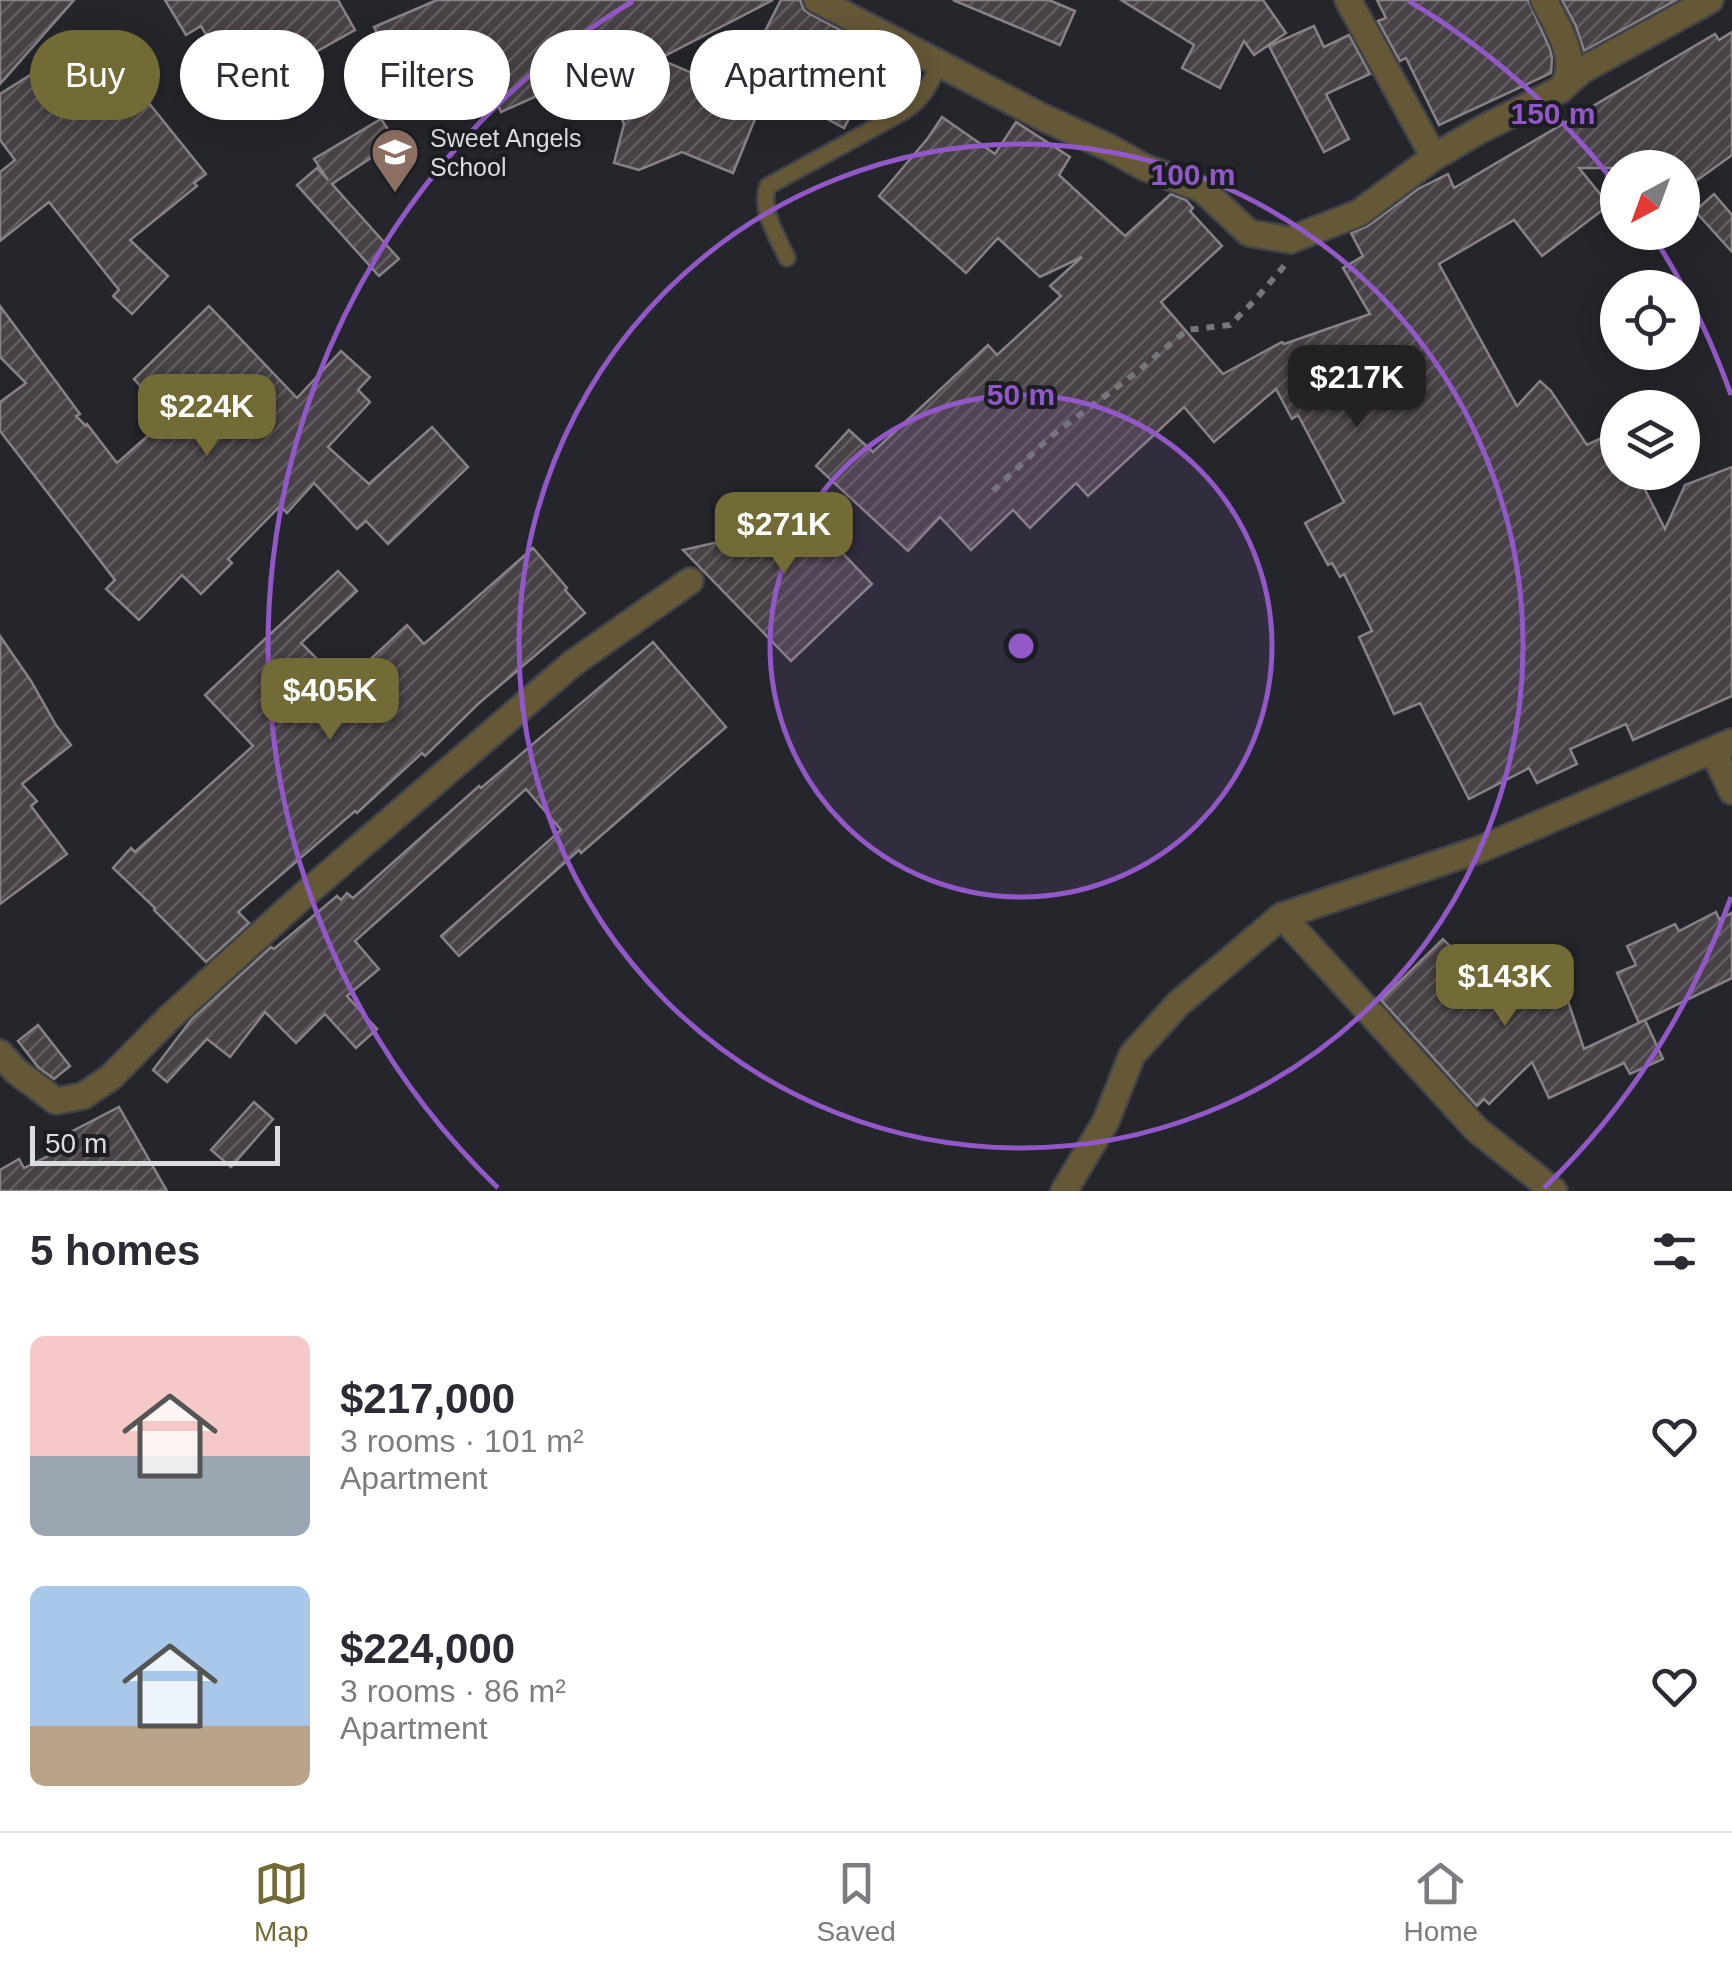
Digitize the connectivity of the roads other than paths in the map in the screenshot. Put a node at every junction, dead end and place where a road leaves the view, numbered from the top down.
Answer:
1 (817, 0) edge
2 (1348, 0) edge
3 (1544, 0) edge
4 (1710, 0) edge
5 (939, 64) junction
6 (1562, 88) junction
7 (1434, 157) junction
8 (787, 258) dead end
9 (690, 582) dead end
10 (1722, 746) edge
11 (1732, 792) edge
12 (1282, 916) junction
13 (0, 1053) edge
14 (1064, 1191) edge
15 (1554, 1191) edge

1 - 5 street
2 - 7 street
3 - 6 street
4 - 6 street
5 - 7 street
5 - 8 lane
6 - 7 street
9 - 13 street
10 - 11 street
10 - 12 street
12 - 14 street
12 - 15 street

